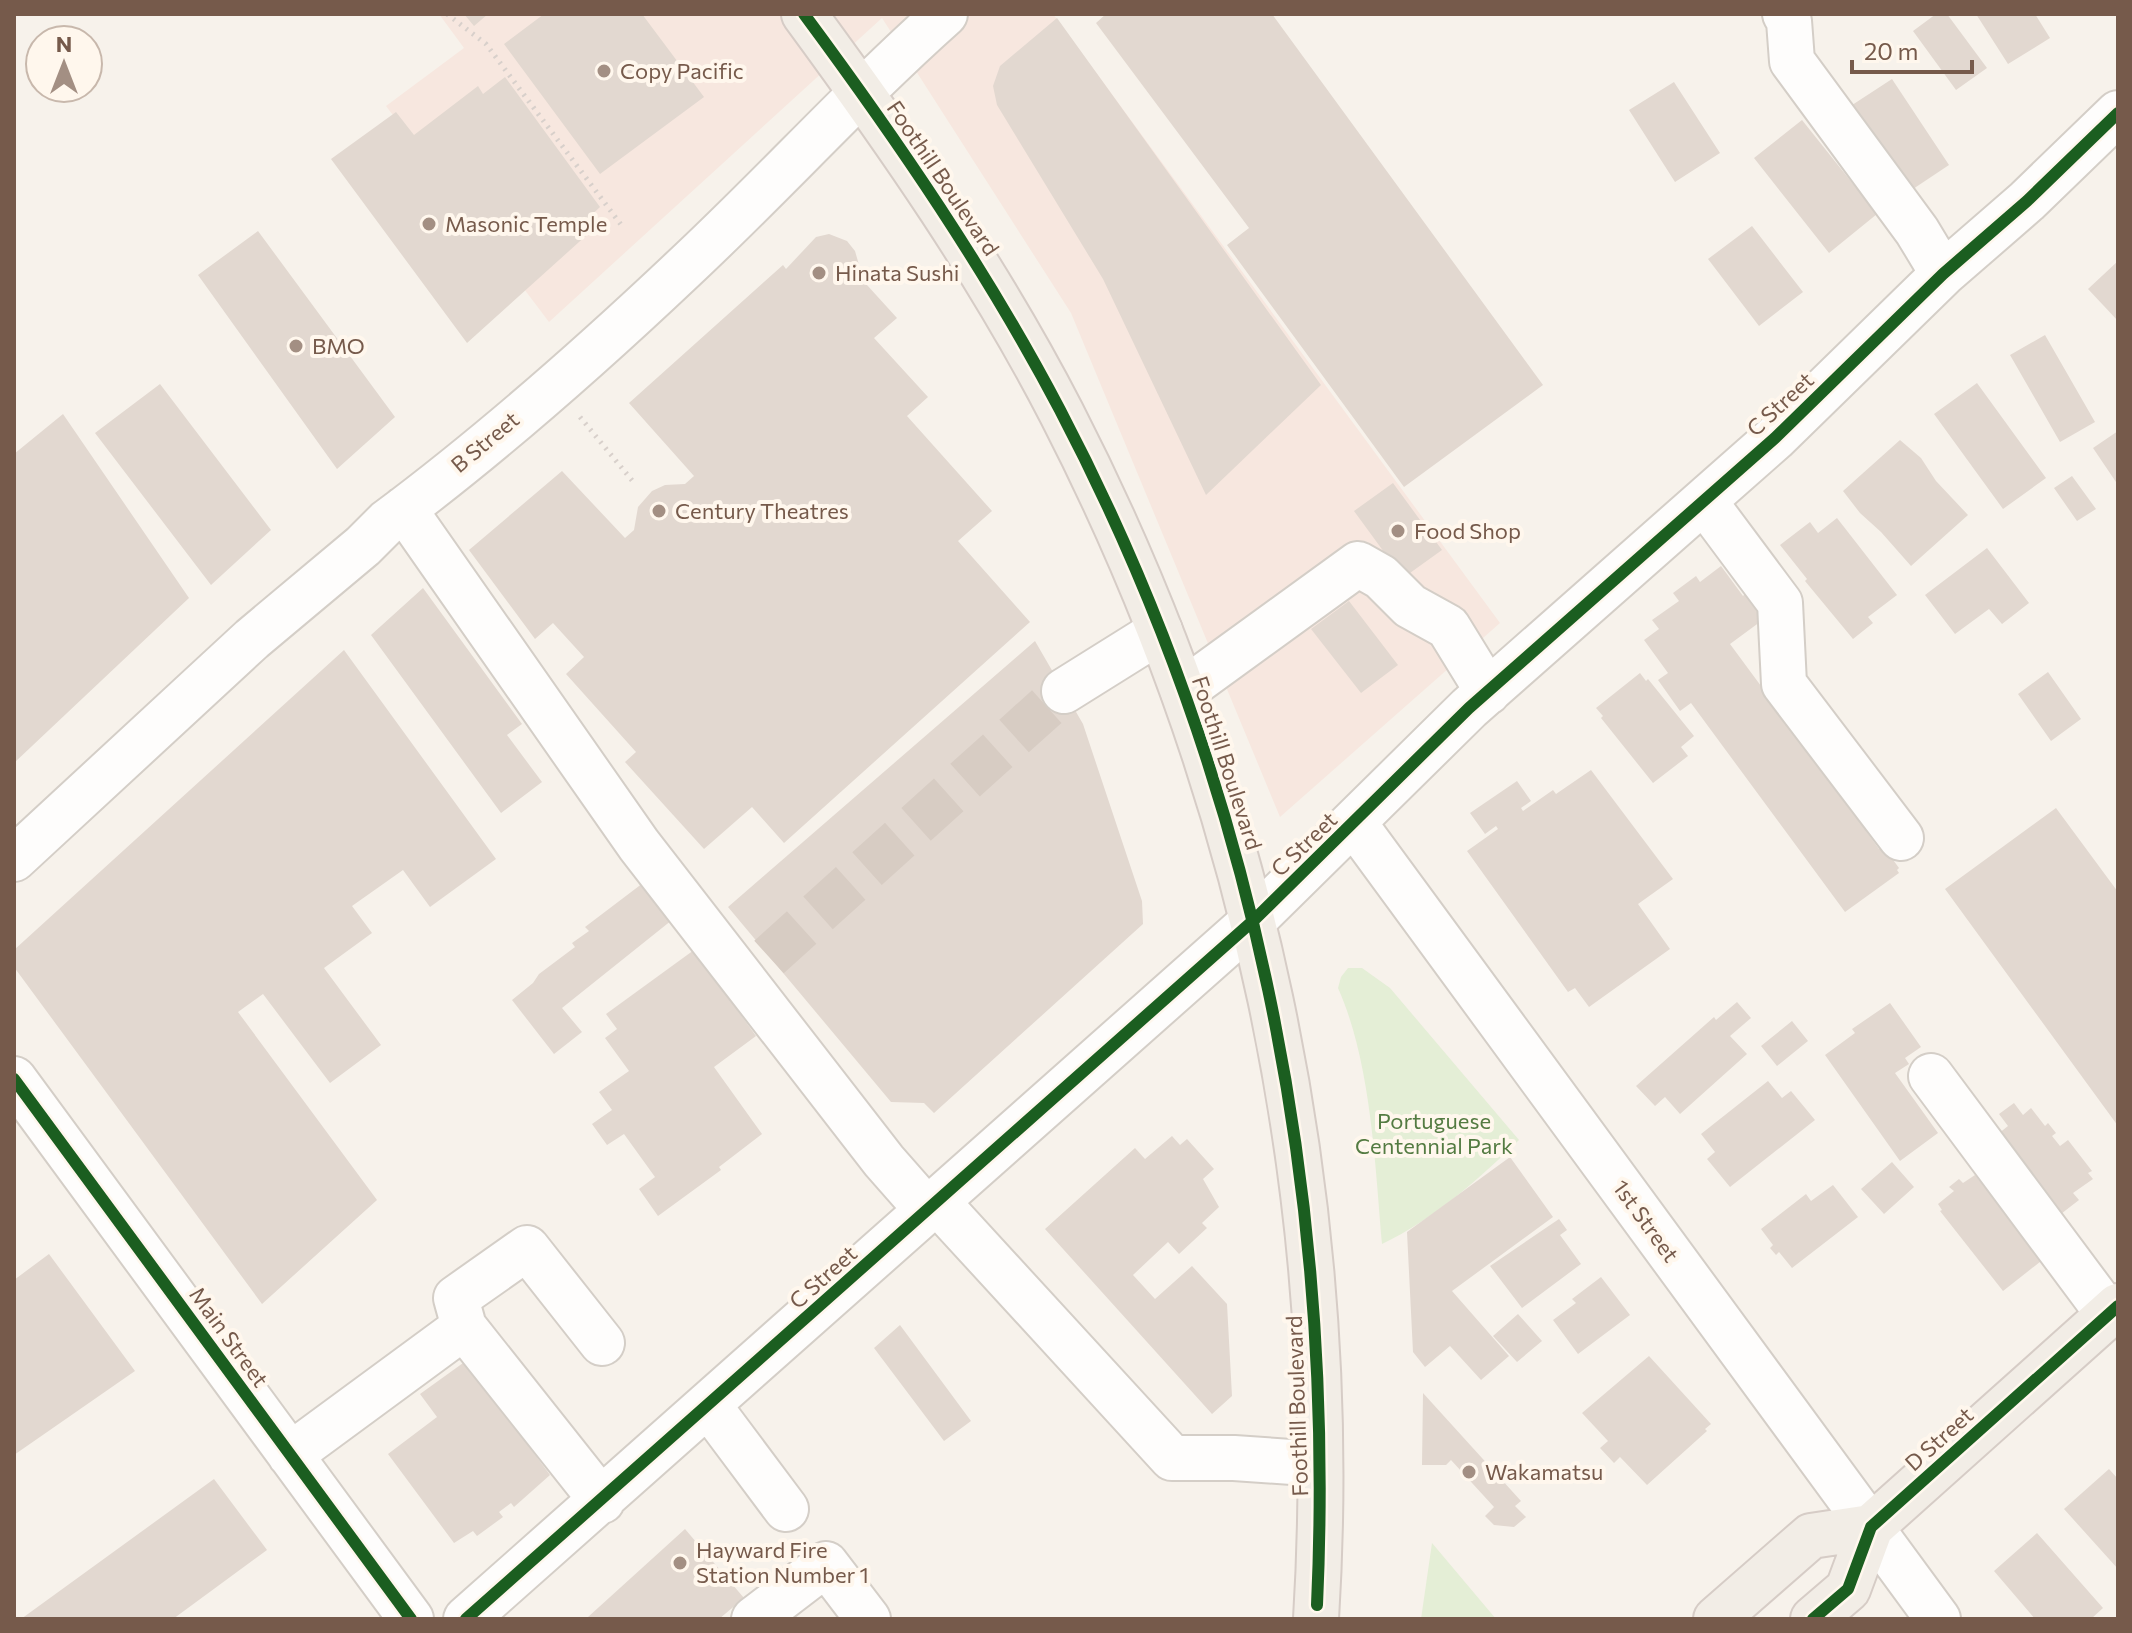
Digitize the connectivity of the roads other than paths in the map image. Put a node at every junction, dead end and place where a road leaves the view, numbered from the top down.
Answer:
1 (804, 14) edge
2 (945, 14) edge
3 (1785, 14) edge
4 (861, 92) junction
5 (2118, 113) edge
6 (1943, 274) junction
7 (1704, 501) junction
8 (404, 509) junction
9 (1160, 631) junction
10 (1064, 691) tunnel mouth
11 (1183, 691) junction
12 (1488, 692) junction
13 (1354, 823) junction
14 (1901, 838) dead end
15 (14, 859) edge
16 (1254, 920) junction
17 (1931, 1076) dead end
18 (14, 1079) edge
19 (932, 1206) junction
20 (2113, 1311) edge
21 (464, 1327) junction
22 (602, 1343) dead end
23 (709, 1406) junction
24 (290, 1455) junction
25 (1320, 1464) junction
26 (602, 1501) junction
27 (786, 1509) dead end
28 (1871, 1527) junction
29 (1318, 1614) edge
30 (411, 1619) edge
31 (466, 1619) edge
32 (754, 1619) edge
33 (868, 1619) edge
34 (1716, 1619) edge
35 (1813, 1619) edge
36 (1938, 1619) edge

1 - 4 main road, Foothill Boulevard
2 - 4 street, B Street
3 - 6 street
4 - 8 street, B Street
4 - 9 main road, Foothill Boulevard
5 - 6 street, C Street
6 - 7 street, C Street
7 - 12 street, C Street
7 - 14 street
8 - 15 street, B Street
8 - 19 street
9 - 10 street
9 - 11 main road, Foothill Boulevard
11 - 12 street
11 - 16 main road, Foothill Boulevard
12 - 13 street, C Street
13 - 16 street, C Street
13 - 28 street, 1st Street
16 - 19 street, C Street
16 - 25 main road, Foothill Boulevard
17 - 20 street
18 - 24 street, Main Street
19 - 23 street, C Street
19 - 25 street
20 - 28 main road, D Street
21 - 22 street
21 - 24 street
21 - 26 street
23 - 26 street, C Street
23 - 27 street
24 - 30 street, Main Street
25 - 29 main road, Foothill Boulevard
26 - 31 street, C Street
28 - 34 main road
28 - 35 main road, D Street
28 - 36 street, 1st Street
32 - 33 street

